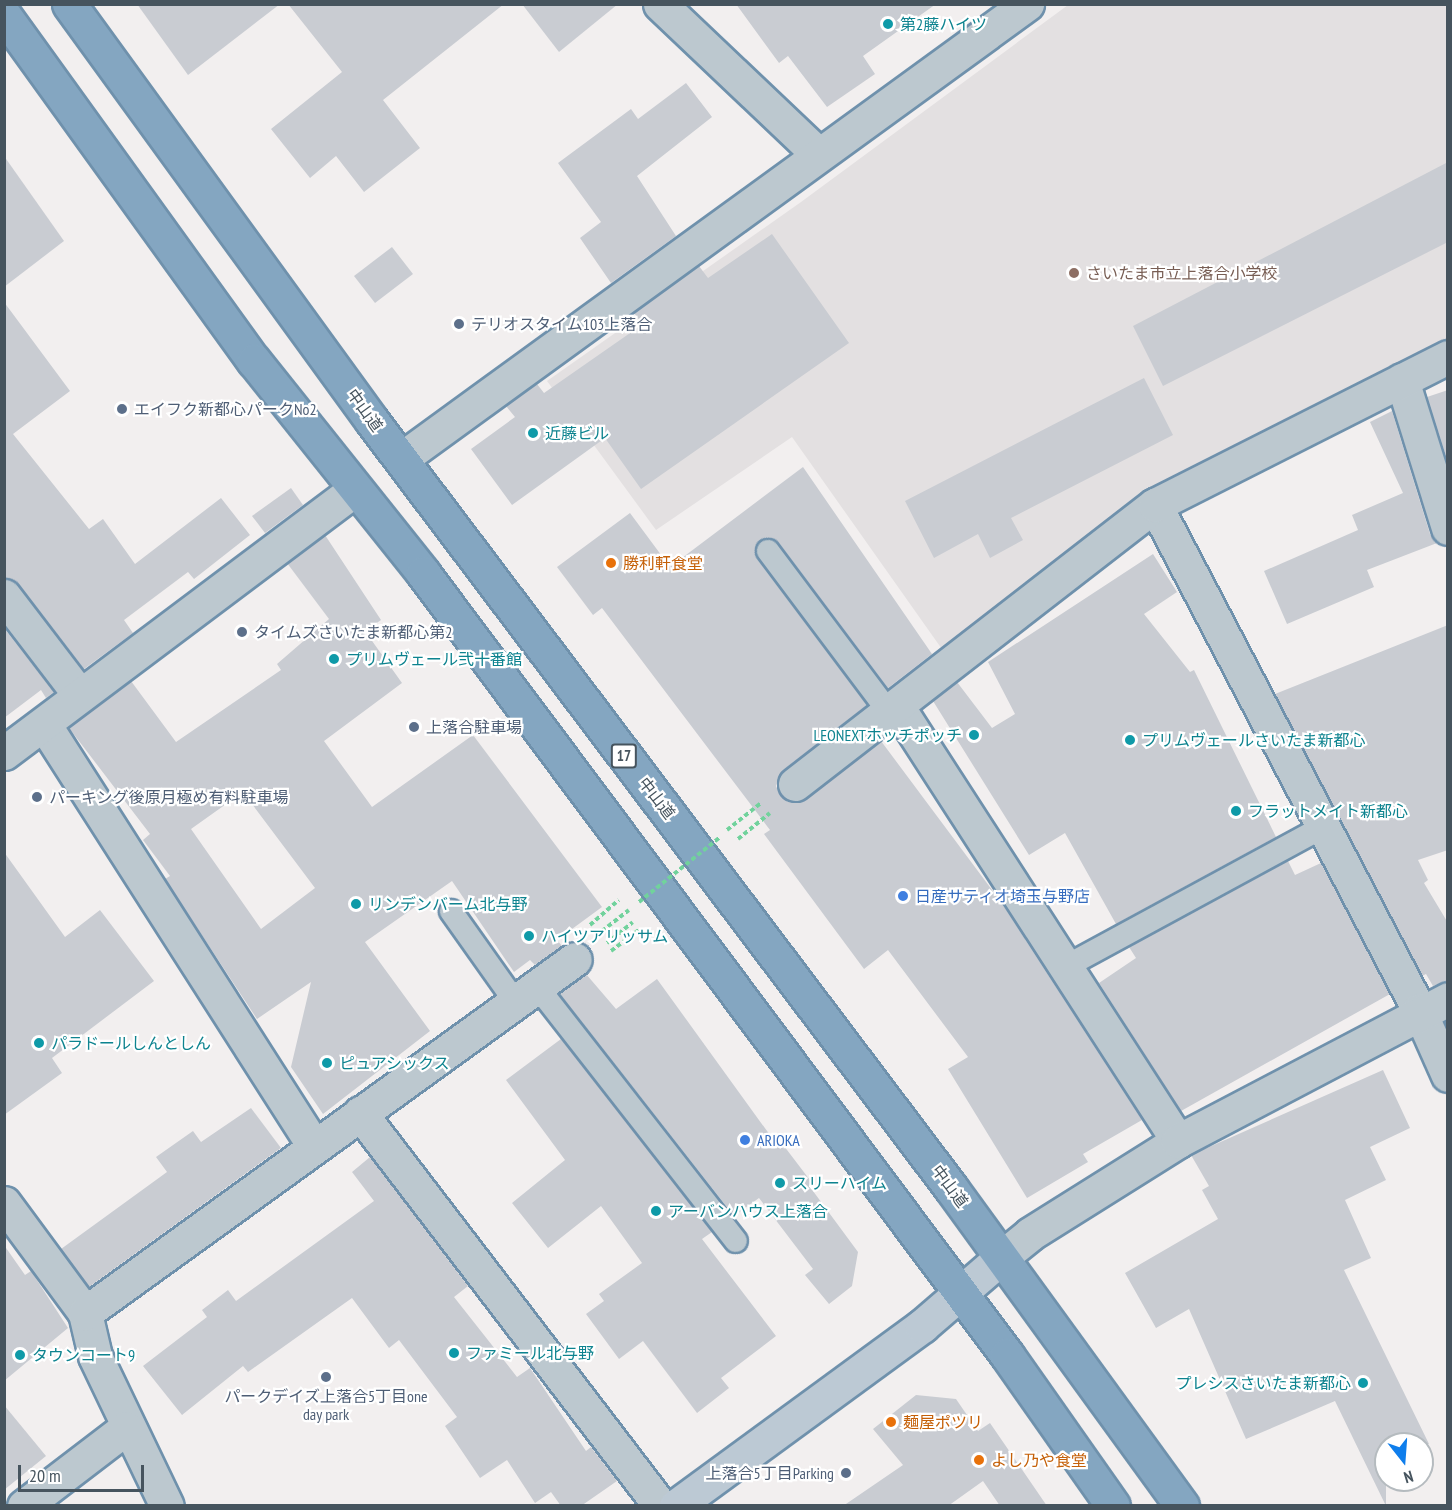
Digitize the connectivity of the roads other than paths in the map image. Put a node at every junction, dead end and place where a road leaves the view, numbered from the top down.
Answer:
1 (69, 4) edge
2 (660, 4) edge
3 (1027, 4) edge
4 (4, 15) edge
5 (817, 153) junction
6 (1448, 357) edge
7 (1402, 380) junction
8 (401, 459) junction
9 (355, 489) junction
10 (1155, 505) junction
11 (1448, 528) edge
12 (768, 551) dead end
13 (4, 596) edge
14 (79, 694) junction
15 (893, 709) junction
16 (44, 724) junction
17 (4, 753) edge
18 (795, 784) dead end
19 (1323, 827) junction
20 (451, 911) dead end
21 (576, 959) dead end
22 (1065, 967) junction
23 (525, 992) junction
24 (1433, 1004) edge
25 (1448, 1075) edge
26 (360, 1113) junction
27 (1178, 1141) junction
28 (314, 1146) junction
29 (4, 1203) edge
30 (736, 1241) dead end
31 (1002, 1257) junction
32 (960, 1293) junction
33 (85, 1313) junction
34 (126, 1428) junction
35 (24, 1506) edge
36 (166, 1506) edge
37 (660, 1506) edge
38 (676, 1506) edge
39 (1113, 1506) edge
40 (1182, 1506) edge

1 - 8 highway, 中山道 / 17
2 - 5 street
3 - 5 street
4 - 9 highway
5 - 8 street
6 - 7 street
7 - 10 street
7 - 11 street
8 - 31 highway, 中山道 / 17
9 - 14 street
9 - 32 highway
10 - 15 street
10 - 19 street
12 - 15 lane
13 - 14 street
14 - 16 street
15 - 18 street
15 - 22 street
16 - 17 street
16 - 28 street
19 - 22 lane
19 - 24 street
20 - 23 lane
21 - 23 street
22 - 27 street
23 - 26 street
23 - 30 lane
24 - 25 street
24 - 27 street
26 - 28 street
26 - 37 street
27 - 31 street
28 - 33 street
29 - 33 street
31 - 32 street
31 - 40 highway, 中山道 / 17
32 - 38 street
32 - 39 highway
33 - 34 street
34 - 35 street
34 - 36 street

